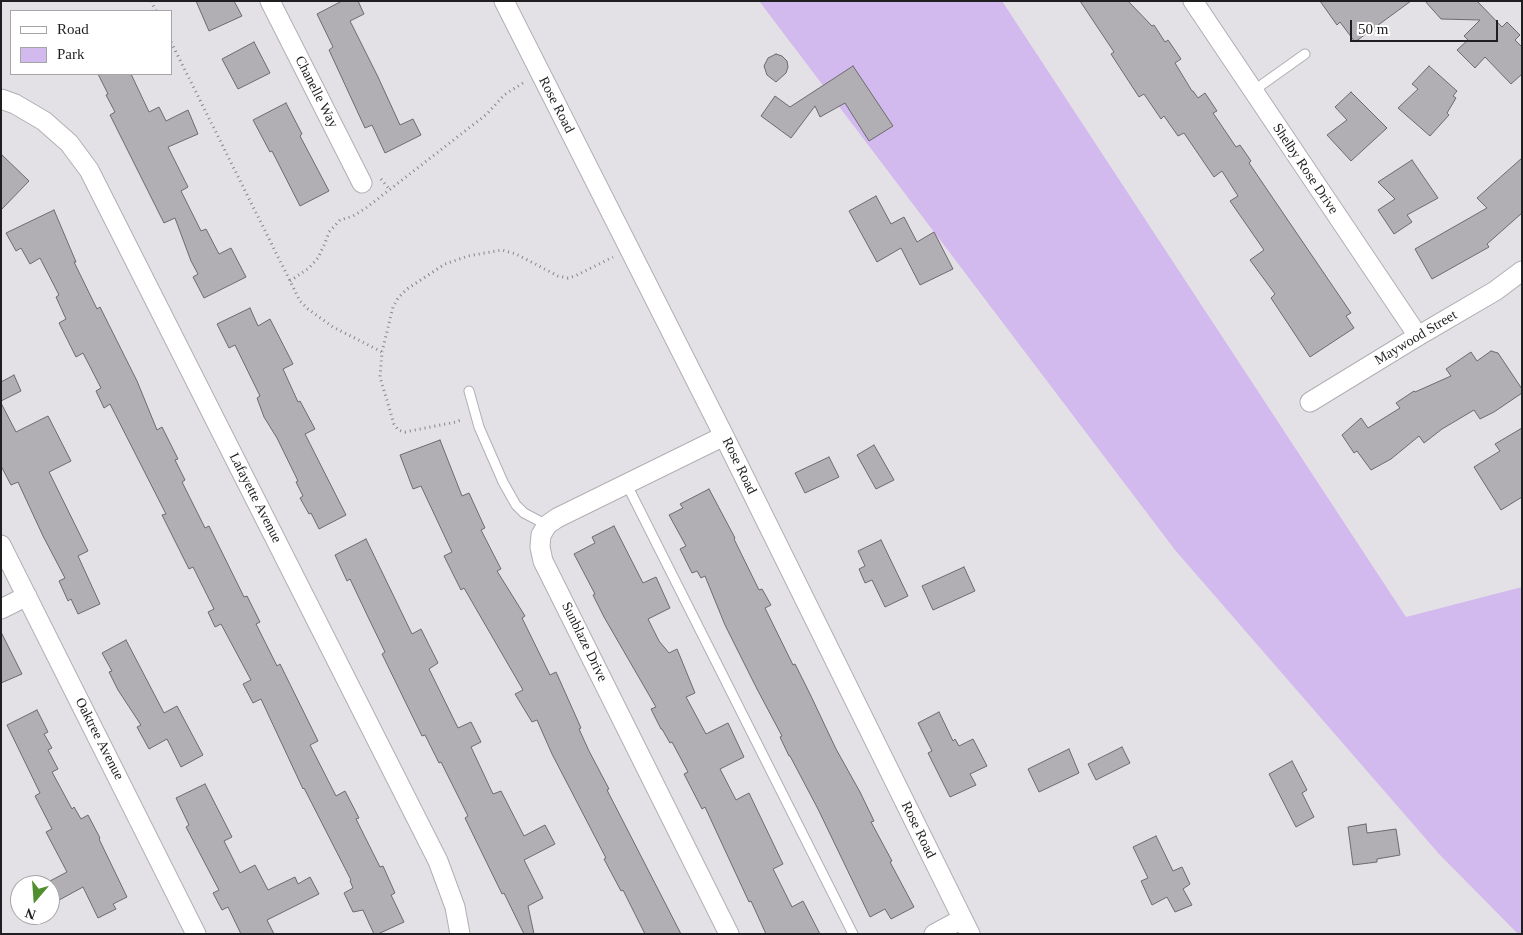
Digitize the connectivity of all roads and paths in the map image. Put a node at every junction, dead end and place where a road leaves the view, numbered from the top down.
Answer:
1 (270, 1) edge
2 (504, 1) edge
3 (1193, 1) edge
4 (172, 44) edge
5 (1304, 54) dead end
6 (540, 73) junction
7 (1253, 91) junction
8 (1, 99) edge
9 (362, 183) dead end
10 (629, 248) junction
11 (1522, 271) edge
12 (290, 281) junction
13 (1418, 336) junction
14 (382, 352) junction
15 (469, 391) dead end
16 (1310, 402) dead end
17 (475, 415) junction
18 (724, 436) junction
19 (626, 483) junction
20 (547, 525) junction
21 (1, 544) edge
22 (27, 596) junction
23 (1, 609) edge
24 (966, 927) edge
25 (196, 934) edge
26 (460, 934) edge
27 (729, 934) edge
28 (853, 934) edge
29 (934, 934) edge

1 - 9 street, Chanelle Way
2 - 6 street, Rose Road
3 - 7 street, Shelby Rose Drive
4 - 12 path
5 - 7 lane
6 - 10 street, Rose Road
6 - 12 path
7 - 13 street, Shelby Rose Drive
8 - 26 street, Lafayette Avenue
10 - 14 path
10 - 18 street, Rose Road
11 - 13 street, Maywood Street
12 - 14 path
13 - 16 street, Maywood Street
14 - 17 path
15 - 17 lane
17 - 20 lane
18 - 19 street
18 - 24 street, Rose Road
19 - 20 street
19 - 28 lane
20 - 27 street, Sunblaze Drive
21 - 22 street, Oaktree Avenue
22 - 23 street
22 - 25 street, Oaktree Avenue
24 - 29 street

